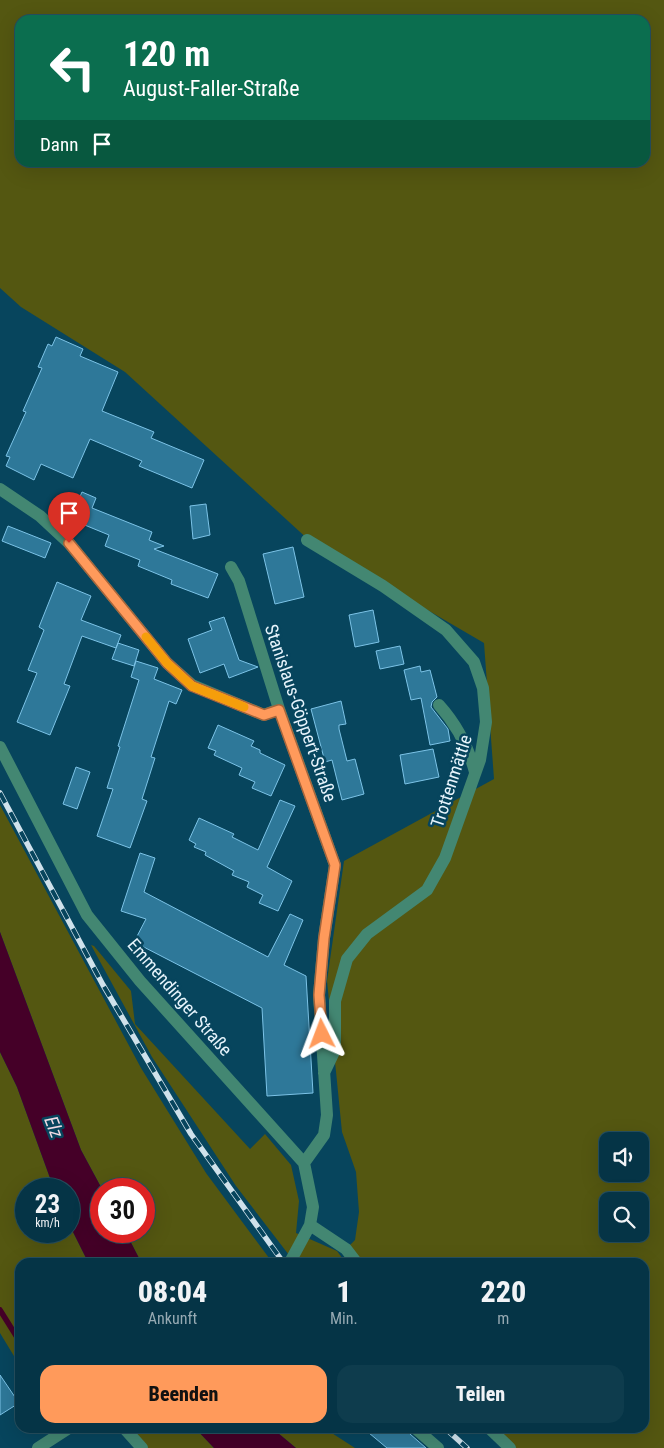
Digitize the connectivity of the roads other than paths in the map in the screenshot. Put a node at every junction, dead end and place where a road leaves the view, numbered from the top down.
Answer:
1 (0, 489) edge
2 (307, 540) dead end
3 (231, 567) dead end
4 (439, 705) dead end
5 (279, 710) junction
6 (0, 746) edge
7 (476, 772) junction
8 (324, 1073) junction
9 (304, 1163) junction
10 (310, 1225) junction
11 (292, 1258) edge
12 (353, 1258) edge
13 (61, 1433) edge
14 (128, 1433) edge
15 (421, 1433) edge
16 (494, 1433) edge
17 (38, 1448) edge
18 (142, 1448) edge
19 (438, 1448) edge
20 (510, 1448) edge

1 - 5 street
2 - 7 street, Trottenmättle
3 - 5 street, Stanislaus-Göppert-Straße
4 - 7 street
5 - 8 street, Stanislaus-Göppert-Straße
6 - 9 street, Emmendinger Straße
7 - 8 street, Trottenmättle
8 - 9 street, Stanislaus-Göppert-Straße
9 - 10 street
10 - 11 street
10 - 12 street
13 - 17 street
14 - 18 street
15 - 19 street
16 - 20 street

